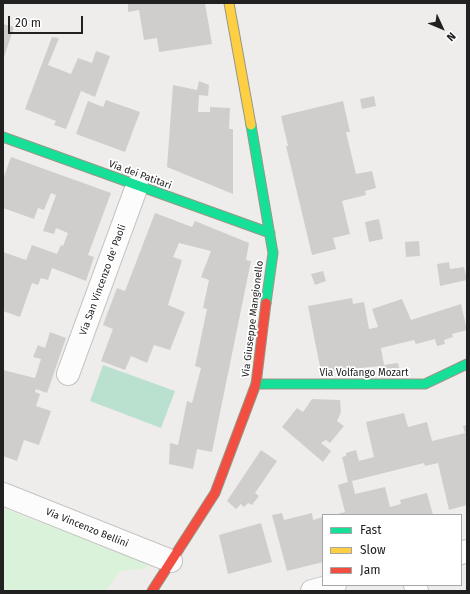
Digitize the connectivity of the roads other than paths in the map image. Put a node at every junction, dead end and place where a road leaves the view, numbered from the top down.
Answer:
1 (229, 3) edge
2 (3, 137) edge
3 (137, 186) junction
4 (270, 233) junction
5 (467, 364) edge
6 (68, 374) dead end
7 (256, 384) junction
8 (3, 494) edge
9 (171, 561) junction
10 (331, 586) edge
11 (152, 591) edge
12 (312, 591) edge

1 - 4 street, Via Giuseppe Mangionello
2 - 3 street, Via dei Patitari
3 - 4 street, Via dei Patitari
3 - 6 street, Via San Vincenzo de' Paoli
4 - 7 street, Via Giuseppe Mangionello
5 - 7 street, Via Volfango Mozart
7 - 9 street, Via Giuseppe Mangionello
8 - 9 street, Via Vincenzo Bellini
9 - 11 street, Via Giuseppe Mangionello
10 - 12 street

